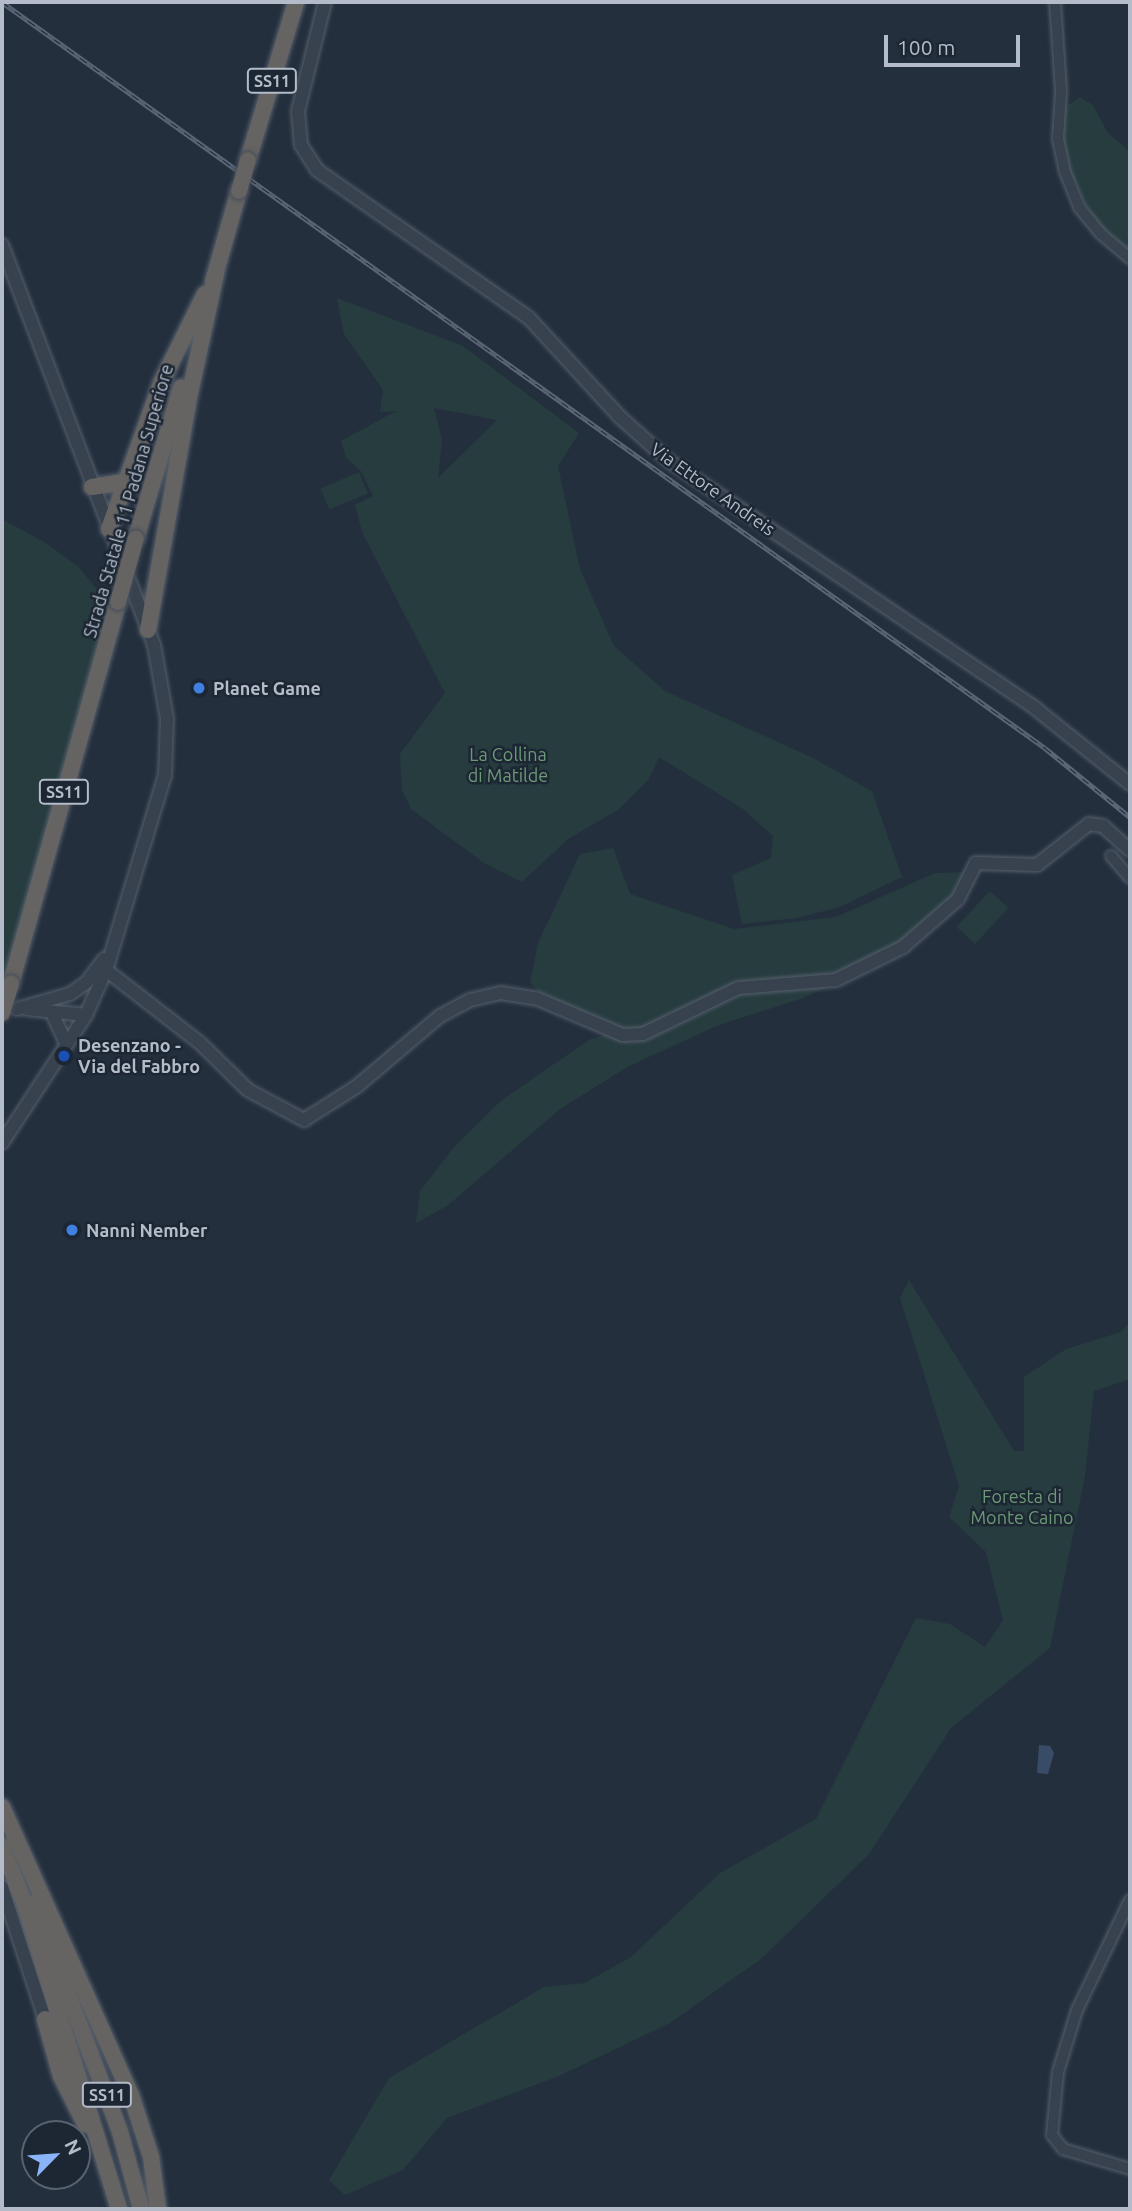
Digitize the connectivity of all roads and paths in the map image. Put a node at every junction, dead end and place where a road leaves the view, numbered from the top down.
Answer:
1 (296, 2) edge
2 (325, 2) edge
3 (1055, 2) edge
4 (2, 245) edge
5 (1130, 258) edge
6 (216, 274) junction
7 (123, 482) junction
8 (92, 487) junction
9 (109, 528) junction
10 (148, 629) junction
11 (1130, 783) edge
12 (1130, 850) edge
13 (1111, 856) dead end
14 (1130, 878) edge
15 (111, 948) junction
16 (106, 970) junction
17 (60, 998) junction
18 (7, 1010) edge
19 (52, 1013) junction
20 (86, 1015) junction
21 (66, 1043) junction
22 (2, 1143) edge
23 (2, 1808) edge
24 (2, 1827) edge
25 (2, 1846) edge
26 (2, 1887) edge
27 (1130, 1899) edge
28 (45, 2019) joint
29 (1130, 2169) edge
30 (113, 2190) junction
31 (119, 2209) edge
32 (141, 2209) edge
33 (158, 2209) edge

1 - 6 highway, Strada Statale 11 Padana Superiore / SS11, bridge
2 - 11 street, Via Ettore Andreis
3 - 5 street
4 - 8 street
6 - 7 highway
6 - 10 highway
6 - 18 highway, Strada Statale 11 Padana Superiore / SS11, bridge
7 - 8 highway
7 - 9 highway
8 - 9 street
9 - 10 street
10 - 15 street
12 - 16 street
13 - 14 street
15 - 16 street
15 - 17 street
16 - 20 street
17 - 18 street
17 - 20 street
18 - 19 street
19 - 20 street
19 - 21 street
20 - 21 street
21 - 22 street
23 - 33 highway
24 - 32 highway, SS11
25 - 30 highway
26 - 28 street
27 - 29 street
28 - 30 highway
30 - 31 highway

